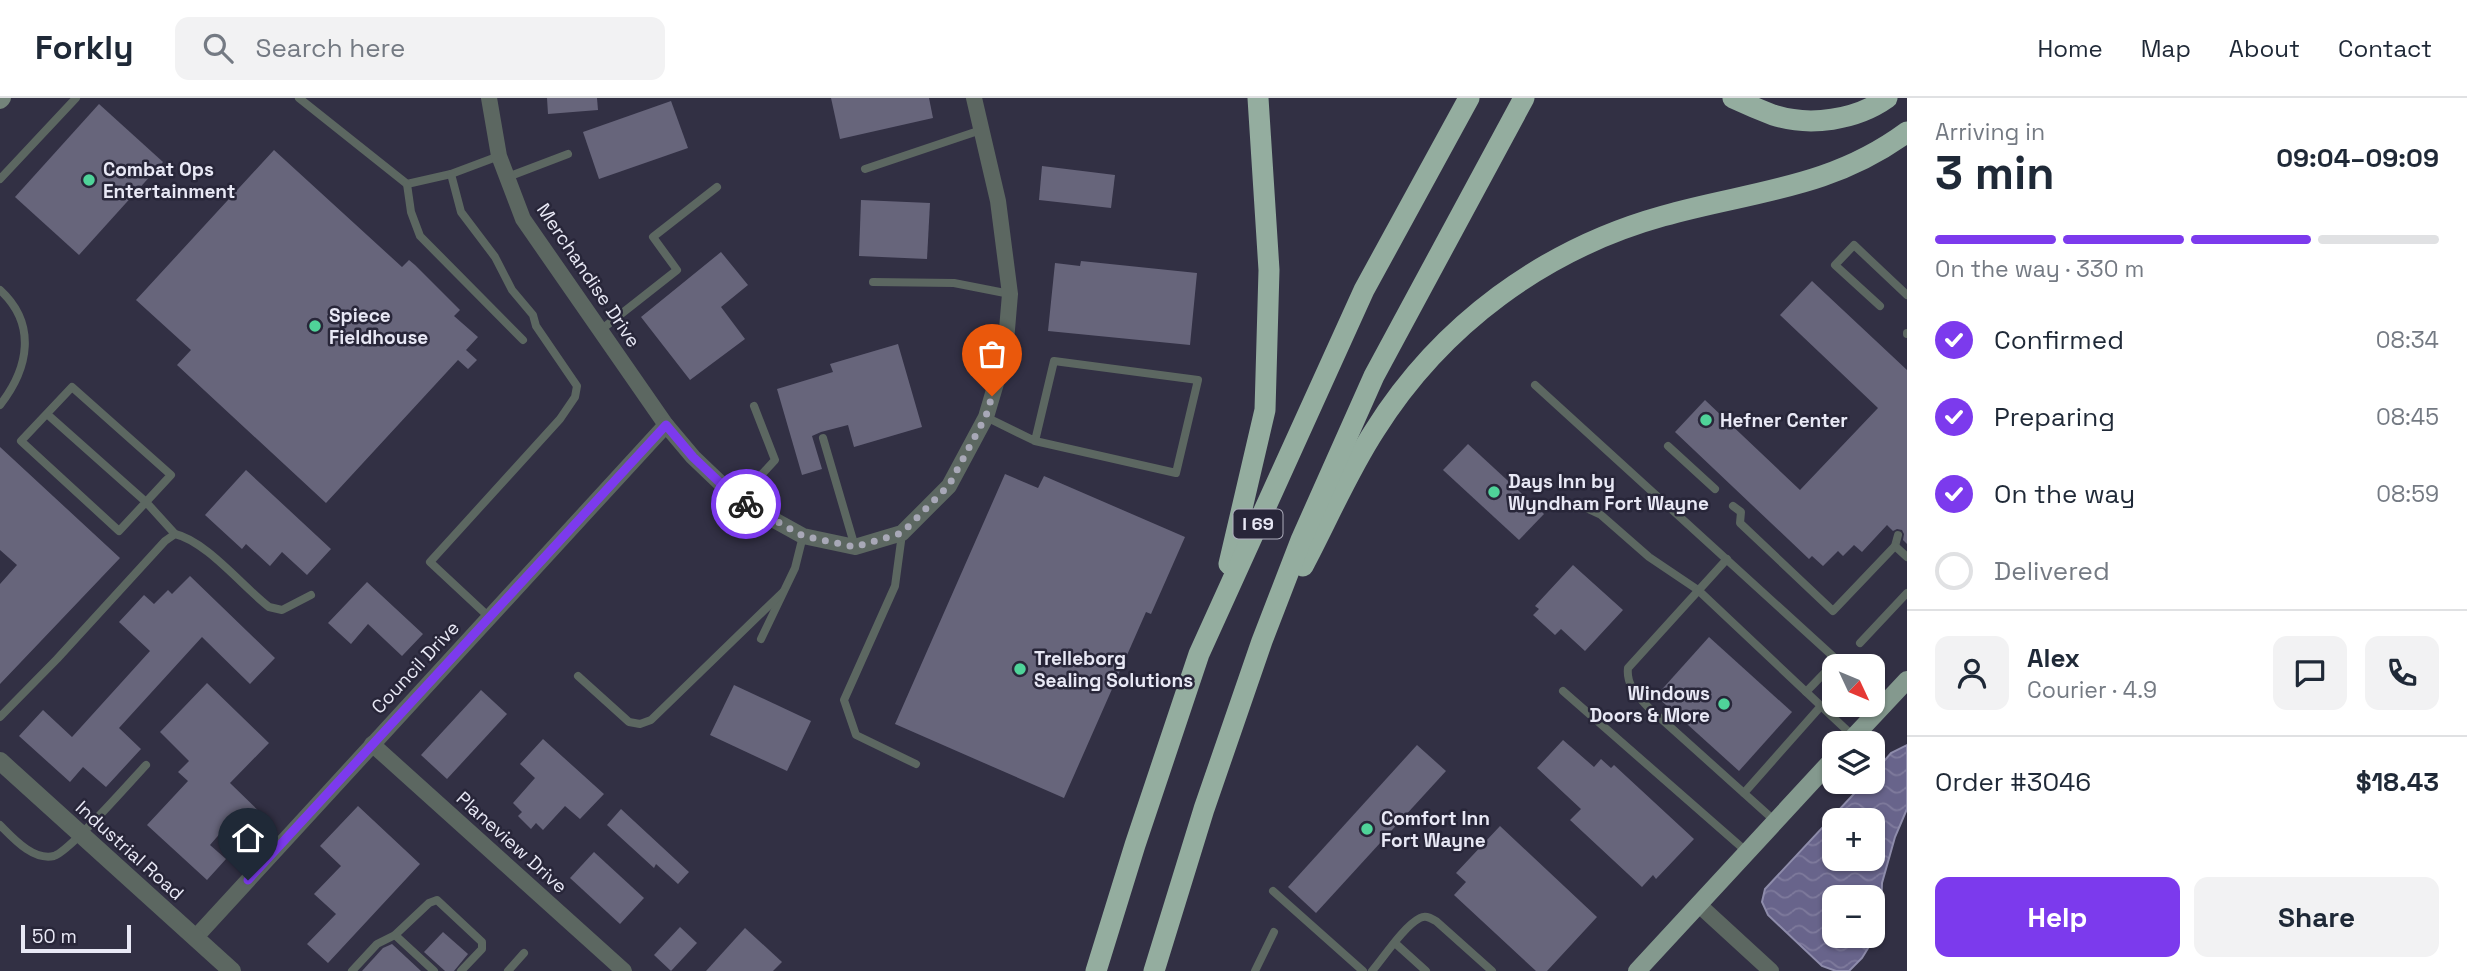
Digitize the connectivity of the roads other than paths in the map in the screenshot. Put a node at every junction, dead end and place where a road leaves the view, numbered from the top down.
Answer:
1 (76, 98) edge
2 (299, 98) edge
3 (489, 98) edge
4 (974, 98) edge
5 (1258, 98) edge
6 (1469, 98) edge
7 (1524, 98) edge
8 (1733, 98) edge
9 (1887, 98) edge
10 (981, 130) junction
11 (1907, 132) edge
12 (568, 154) dead end
13 (499, 156) junction
14 (865, 169) dead end
15 (451, 174) junction
16 (505, 178) junction
17 (0, 179) edge
18 (407, 184) junction
19 (717, 187) dead end
20 (873, 282) dead end
21 (0, 290) edge
22 (1010, 294) junction
23 (1907, 295) edge
24 (1880, 306) dead end
25 (602, 329) junction
26 (523, 340) dead end
27 (1535, 385) dead end
28 (0, 405) edge
29 (754, 406) dead end
30 (47, 414) junction
31 (986, 416) junction
32 (666, 425) junction
33 (823, 438) dead end
34 (1035, 441) junction
35 (1668, 446) dead end
36 (1715, 489) dead end
37 (738, 500) junction
38 (146, 502) junction
39 (1733, 506) dead end
40 (1570, 508) dead end
41 (902, 533) junction
42 (175, 534) junction
43 (803, 536) junction
44 (1898, 536) dead end
45 (1895, 546) junction
46 (855, 547) junction
47 (1907, 557) edge
48 (1727, 559) junction
49 (1698, 590) junction
50 (783, 592) junction
51 (1907, 593) edge
52 (311, 595) dead end
53 (1217, 614) junction
54 (489, 617) junction
55 (761, 639) dead end
56 (1262, 642) junction
57 (1860, 643) dead end
58 (578, 676) dead end
59 (1907, 680) edge
60 (1563, 691) dead end
61 (1806, 692) junction
62 (1821, 706) junction
63 (0, 717) edge
64 (1843, 731) edge
65 (1859, 731) edge
66 (372, 744) junction
67 (0, 761) edge
68 (916, 764) dead end
69 (146, 765) dead end
70 (1822, 771) edge
71 (1744, 793) junction
72 (1776, 821) junction
73 (0, 825) edge
74 (81, 834) junction
75 (1747, 852) junction
76 (1273, 891) dead end
77 (1698, 904) junction
78 (1274, 932) dead end
79 (395, 935) junction
80 (195, 938) junction
81 (1395, 943) junction
82 (524, 953) dead end
83 (232, 971) edge
84 (352, 971) edge
85 (434, 971) edge
86 (461, 971) edge
87 (508, 971) edge
88 (624, 971) edge
89 (1097, 971) edge
90 (1154, 971) edge
91 (1255, 971) edge
92 (1363, 971) edge
93 (1372, 971) edge
94 (1426, 971) edge
95 (1492, 971) edge
96 (1637, 971) edge
97 (1771, 971) edge

1 - 17 lane
2 - 18 lane
3 - 13 street, Merchandise Drive
4 - 10 street
5 - 53 highway
6 - 53 highway, I 69
7 - 56 highway, I 69
8 - 9 highway
10 - 14 lane
10 - 22 street
11 - 56 highway
12 - 16 lane
13 - 15 lane
13 - 16 street, Merchandise Drive
15 - 18 lane
15 - 54 lane
16 - 25 street, Merchandise Drive
18 - 26 lane
19 - 25 lane
20 - 22 lane
21 - 28 lane
22 - 31 street
23 - 24 lane
25 - 32 street, Merchandise Drive
27 - 48 lane
29 - 37 lane
30 - 38 lane
30 - 38 lane
30 - 38 lane
31 - 34 lane
31 - 41 street
32 - 37 street, Merchandise Drive
32 - 54 street, Council Drive
33 - 46 lane
34 - 34 lane
35 - 36 lane
37 - 43 street, Merchandise Drive
38 - 42 lane
39 - 45 lane
40 - 49 lane
41 - 46 street
41 - 68 lane
42 - 52 lane
42 - 63 lane
43 - 46 street, Merchandise Drive
43 - 50 lane
44 - 45 lane
45 - 47 lane
48 - 49 lane
48 - 61 lane
49 - 61 lane
49 - 71 lane
50 - 55 lane
50 - 58 lane
51 - 57 lane
53 - 89 highway, I 69
54 - 66 street, Council Drive
56 - 90 highway, I 69
59 - 65 main road
60 - 75 lane
61 - 62 lane
62 - 64 lane
62 - 71 lane
66 - 80 street, Council Drive
66 - 88 street, Planeview Drive
67 - 74 street, Industrial Road
69 - 74 lane
70 - 72 main road
71 - 72 lane
72 - 75 main road
73 - 74 lane
74 - 80 street, Industrial Road
75 - 77 main road
76 - 92 lane
77 - 96 main road
77 - 97 street
78 - 91 lane
79 - 84 lane
79 - 85 lane
79 - 86 lane
80 - 83 street, Industrial Road
81 - 93 lane
81 - 94 lane
81 - 95 lane
82 - 87 lane

